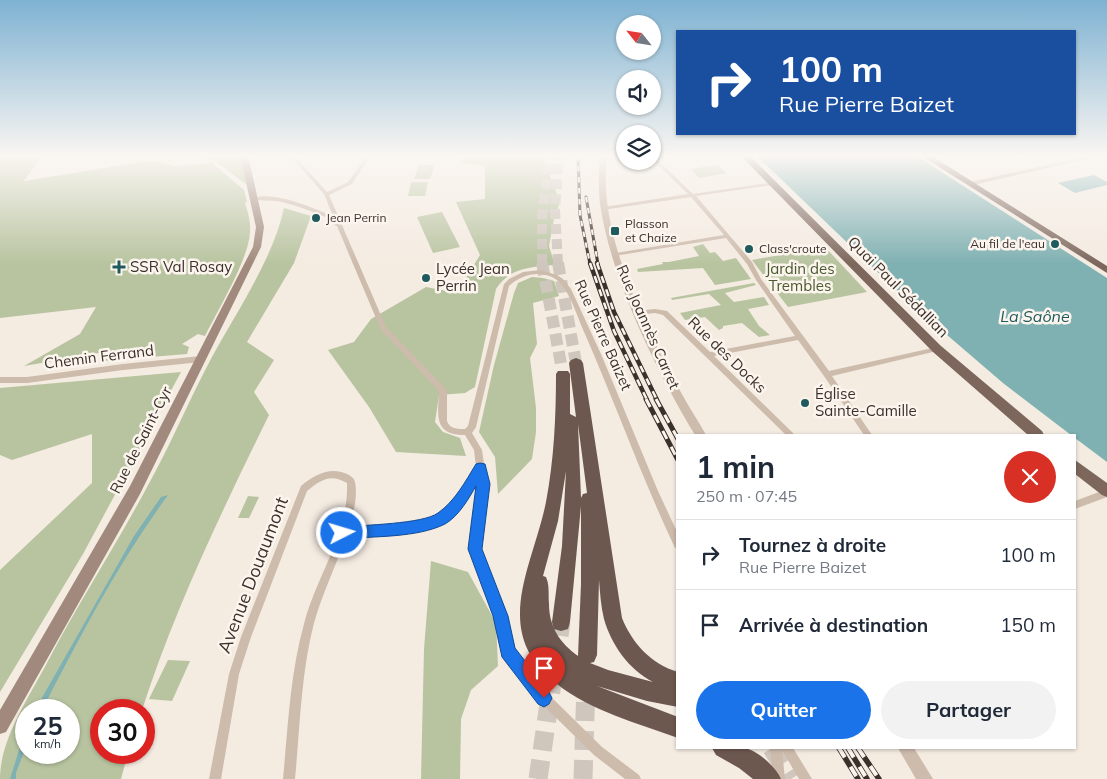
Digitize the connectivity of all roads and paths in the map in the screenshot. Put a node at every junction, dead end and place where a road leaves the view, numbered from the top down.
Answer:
1 (252, 191) edge
2 (324, 191) edge
3 (332, 191) edge
4 (603, 191) edge
5 (689, 191) edge
6 (717, 191) edge
7 (781, 191) edge
8 (982, 191) edge
9 (326, 194) junction
10 (693, 195) junction
11 (254, 199) junction
12 (332, 207) junction
13 (604, 209) junction
14 (317, 212) junction
15 (324, 215) junction
16 (340, 226) junction
17 (728, 236) junction
18 (616, 255) junction
19 (1107, 270) edge
20 (638, 313) junction
21 (800, 337) junction
22 (937, 349) junction
23 (708, 355) junction
24 (201, 359) junction
25 (567, 367) junction
26 (827, 374) junction
27 (0, 380) edge
28 (584, 415) junction
29 (467, 432) junction
30 (700, 434) edge
31 (789, 434) edge
32 (867, 434) edge
33 (1035, 434) edge
34 (1076, 467) edge
35 (480, 468) junction
36 (1107, 492) edge
37 (1076, 505) edge
38 (342, 533) junction
39 (676, 540) edge
40 (542, 553) junction
41 (561, 622) tunnel mouth
42 (587, 656) dead end
43 (676, 681) edge
44 (676, 697) edge
45 (0, 726) edge
46 (676, 727) edge
47 (728, 749) edge
48 (776, 749) edge
49 (788, 749) edge
50 (907, 749) edge
51 (216, 779) edge
52 (290, 779) edge
53 (635, 779) edge
54 (770, 779) edge
55 (779, 779) edge
56 (806, 779) edge
57 (925, 779) edge

1 - 11 main road, Rue de Saint-Cyr
2 - 9 street
3 - 9 street
4 - 13 street, Rue Joannès Carret
5 - 10 street
6 - 10 street
7 - 22 main road, Quai Paul Sédallian
8 - 19 main road
9 - 12 street
10 - 13 street
10 - 17 street
11 - 14 street
11 - 24 main road, Rue de Saint-Cyr
12 - 14 street
12 - 15 street
12 - 16 street
13 - 18 street, Rue Joannès Carret
14 - 15 street
15 - 16 street
16 - 29 street
17 - 18 street
17 - 21 street
18 - 20 street, Rue Joannès Carret
20 - 23 street, Rue des Docks
20 - 30 street, Rue Joannès Carret
21 - 23 street
21 - 26 street
22 - 26 street
22 - 33 main road, Quai Paul Sédallian
23 - 31 street, Rue des Docks
24 - 27 street, Chemin Ferrand
24 - 45 main road, Rue de Saint-Cyr
25 - 28 highway
25 - 40 highway
25 - 41 highway
26 - 32 street
28 - 42 highway
28 - 43 highway
29 - 35 street
29 - 39 street, Rue Pierre Baizet
34 - 36 main road
35 - 38 street
35 - 53 street
36 - 37 street
38 - 51 street, Avenue Douaumont
38 - 52 street, Avenue Douaumont
40 - 44 highway
40 - 46 highway
47 - 54 highway
48 - 55 street
49 - 56 street
50 - 57 street

